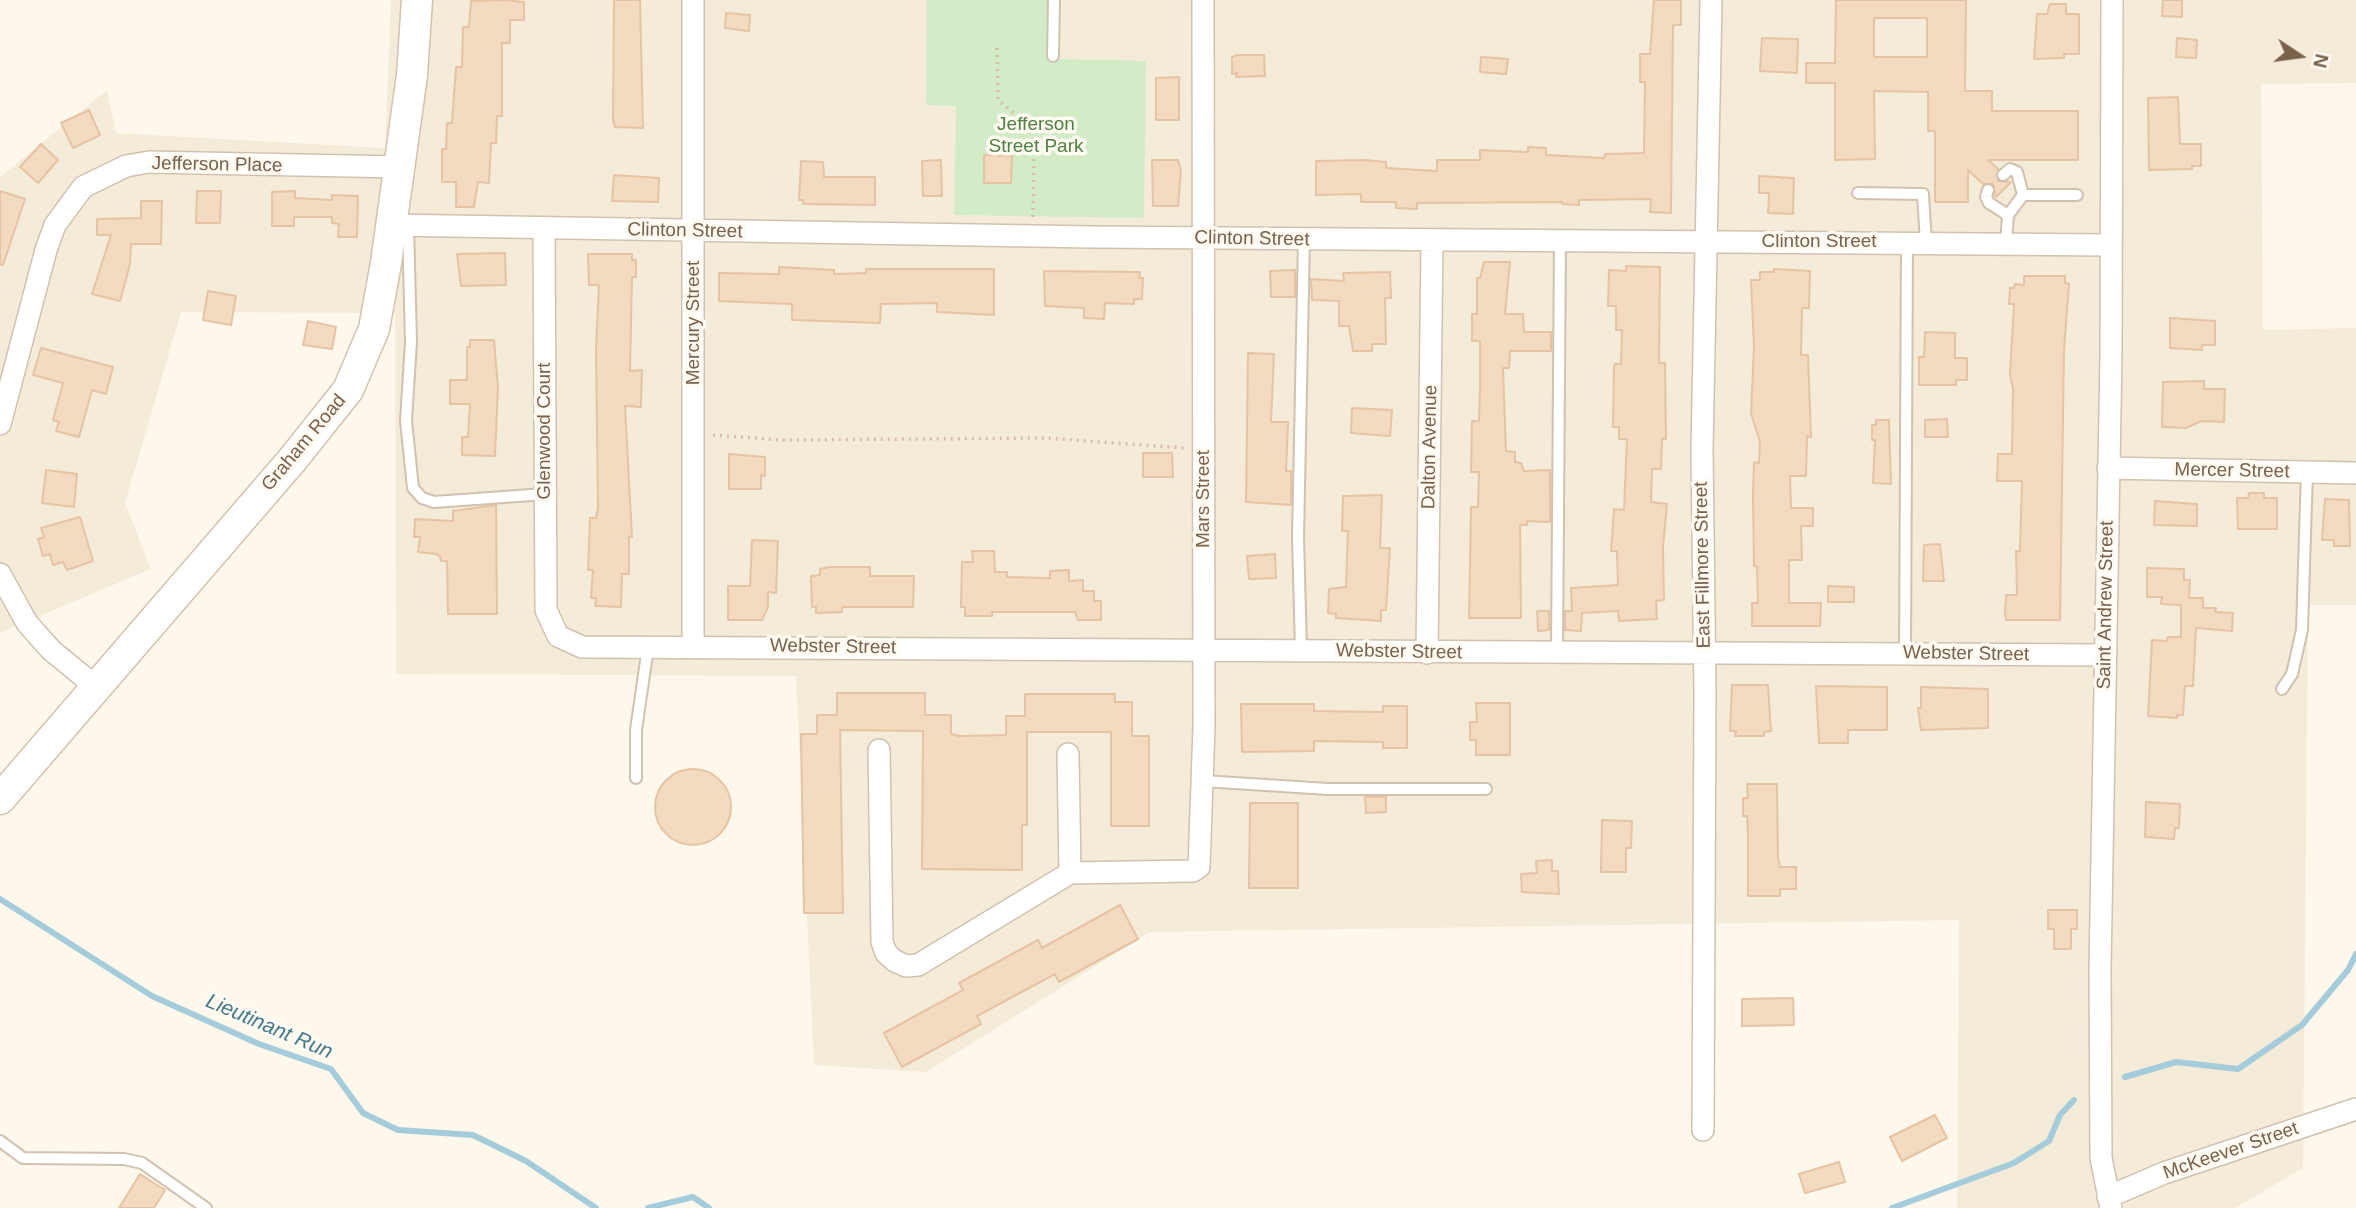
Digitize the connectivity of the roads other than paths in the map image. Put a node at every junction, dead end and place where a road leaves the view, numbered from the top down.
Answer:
1 (417, 0) edge
2 (693, 0) edge
3 (1054, 0) edge
4 (1203, 0) edge
5 (1711, 0) edge
6 (2112, 0) edge
7 (1053, 56) dead end
8 (400, 167) junction
9 (2003, 175) dead end
10 (1988, 190) dead end
11 (1858, 194) dead end
12 (2023, 195) junction
13 (2077, 195) dead end
14 (2008, 215) junction
15 (400, 226) junction
16 (544, 230) junction
17 (694, 231) junction
18 (1204, 238) junction
19 (1304, 239) junction
20 (1432, 241) junction
21 (1560, 241) junction
22 (1707, 241) junction
23 (1916, 243) junction
24 (2006, 244) junction
25 (2111, 245) junction
26 (0, 424) edge
27 (2108, 468) junction
28 (2307, 472) junction
29 (2356, 473) edge
30 (545, 494) junction
31 (0, 574) edge
32 (554, 631) joint
33 (693, 646) junction
34 (648, 647) junction
35 (1204, 650) junction
36 (1301, 651) junction
37 (1427, 653) junction
38 (1705, 653) junction
39 (1905, 653) junction
40 (1557, 654) junction
41 (2106, 655) junction
42 (96, 687) junction
43 (2282, 689) dead end
44 (879, 750) dead end
45 (1068, 754) dead end
46 (636, 778) dead end
47 (1203, 781) junction
48 (1486, 789) dead end
49 (0, 799) edge
50 (1070, 873) junction
51 (2356, 1109) edge
52 (1703, 1130) dead end
53 (0, 1141) edge
54 (2110, 1203) edge
55 (206, 1208) edge

1 - 8 main road, Graham Road
2 - 17 street, Mercury Street
3 - 7 lane
4 - 18 street, Mars Street
5 - 22 street, East Fillmore Street
6 - 25 street, Saint Andrew Street
8 - 15 main road, Graham Road
8 - 26 street, Jefferson Place
9 - 12 lane
10 - 14 lane
11 - 23 lane
12 - 13 lane
12 - 14 lane
14 - 24 lane
15 - 16 street, Clinton Street
15 - 30 lane
15 - 42 main road, Graham Road
16 - 17 street, Clinton Street
16 - 30 street, Glenwood Court
17 - 18 street, Clinton Street
17 - 33 street, Mercury Street
18 - 19 street, Clinton Street
18 - 35 street, Mars Street
19 - 20 street, Clinton Street
19 - 36 lane
20 - 21 street, Clinton Street
20 - 37 street, Dalton Avenue
21 - 22 street, Clinton Street
21 - 40 lane
22 - 23 street, Clinton Street
22 - 38 street, East Fillmore Street
23 - 24 street, Clinton Street
23 - 39 lane
24 - 25 street, Clinton Street
25 - 27 street, Saint Andrew Street
27 - 28 street, Mercer Street
27 - 41 street, Saint Andrew Street
28 - 29 street, Mercer Street
28 - 43 lane
30 - 32 street, Glenwood Court
31 - 42 street
32 - 34 street, Webster Street
33 - 34 street, Webster Street
33 - 35 street, Webster Street
34 - 46 lane
35 - 36 street, Webster Street
35 - 47 street, Mars Street
36 - 37 street, Webster Street
37 - 40 street, Webster Street
38 - 39 street, Webster Street
38 - 40 street, Webster Street
38 - 52 street, East Fillmore Street
39 - 41 street, Webster Street
41 - 54 street, Saint Andrew Street
42 - 49 main road, Graham Road
44 - 50 street
45 - 50 street
47 - 48 lane
47 - 50 street, Mars Street
51 - 54 street, McKeever Street
53 - 55 lane

